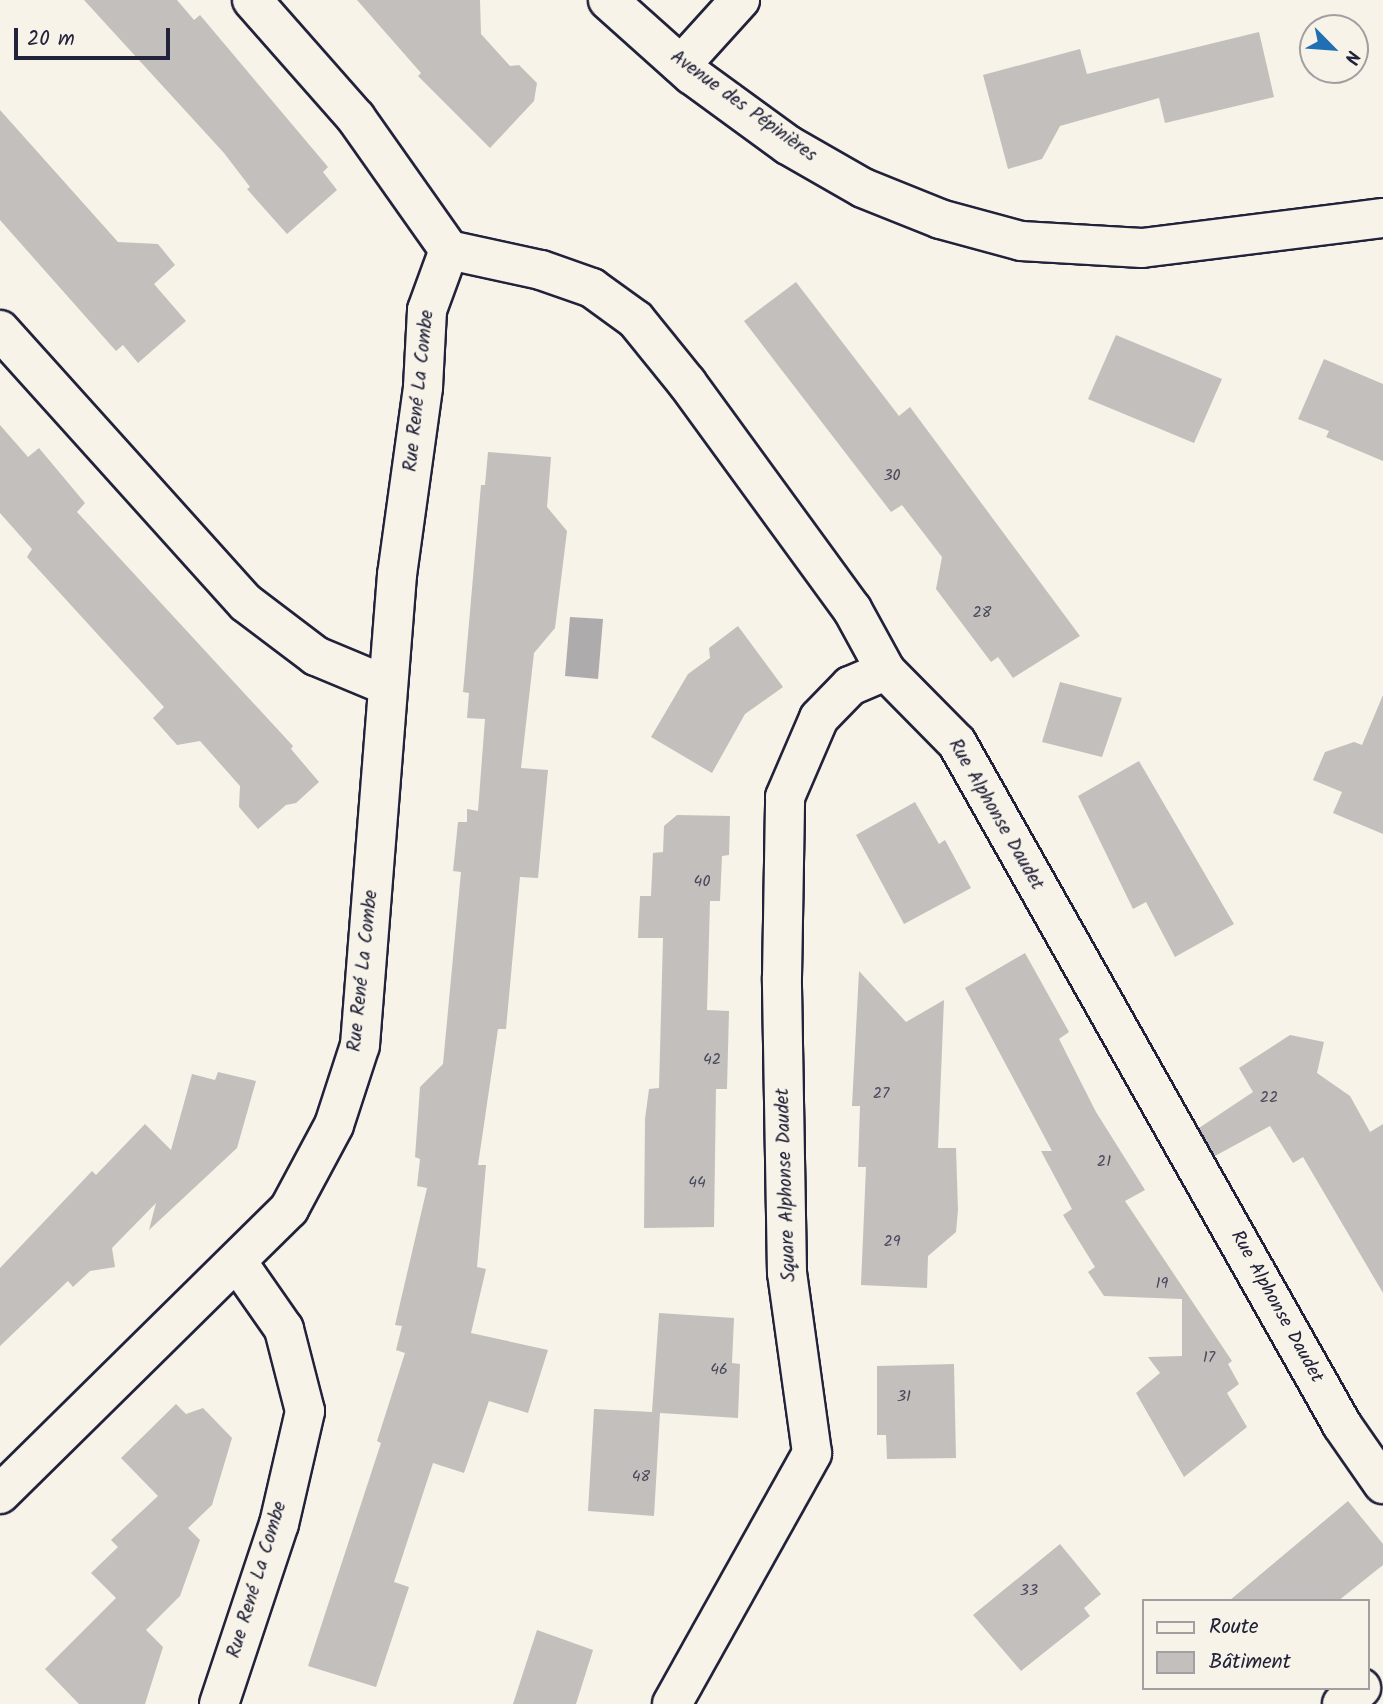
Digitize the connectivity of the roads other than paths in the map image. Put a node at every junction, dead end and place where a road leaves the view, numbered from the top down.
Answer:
1 (252, 0) edge
2 (608, 0) edge
3 (740, 0) edge
4 (681, 65) junction
5 (1383, 218) edge
6 (449, 250) junction
7 (0, 330) edge
8 (886, 671) junction
9 (388, 686) junction
10 (238, 1264) junction
11 (1383, 1484) edge
12 (0, 1494) edge
13 (1383, 1669) edge
14 (1369, 1681) edge
15 (1359, 1690) edge
16 (219, 1704) edge
17 (672, 1704) edge
18 (1342, 1704) edge

1 - 6 street
2 - 4 street, Avenue des Pépinières
3 - 4 street
4 - 5 street, Avenue des Pépinières
6 - 8 street, Rue Alphonse Daudet
6 - 9 street, Rue René La Combe
7 - 9 street
8 - 11 street, Rue Alphonse Daudet
8 - 17 street, Square Alphonse Daudet
9 - 10 street, Rue René La Combe
10 - 12 street, Rue René La Combe
10 - 16 street, Rue René La Combe
13 - 14 street
15 - 18 street

